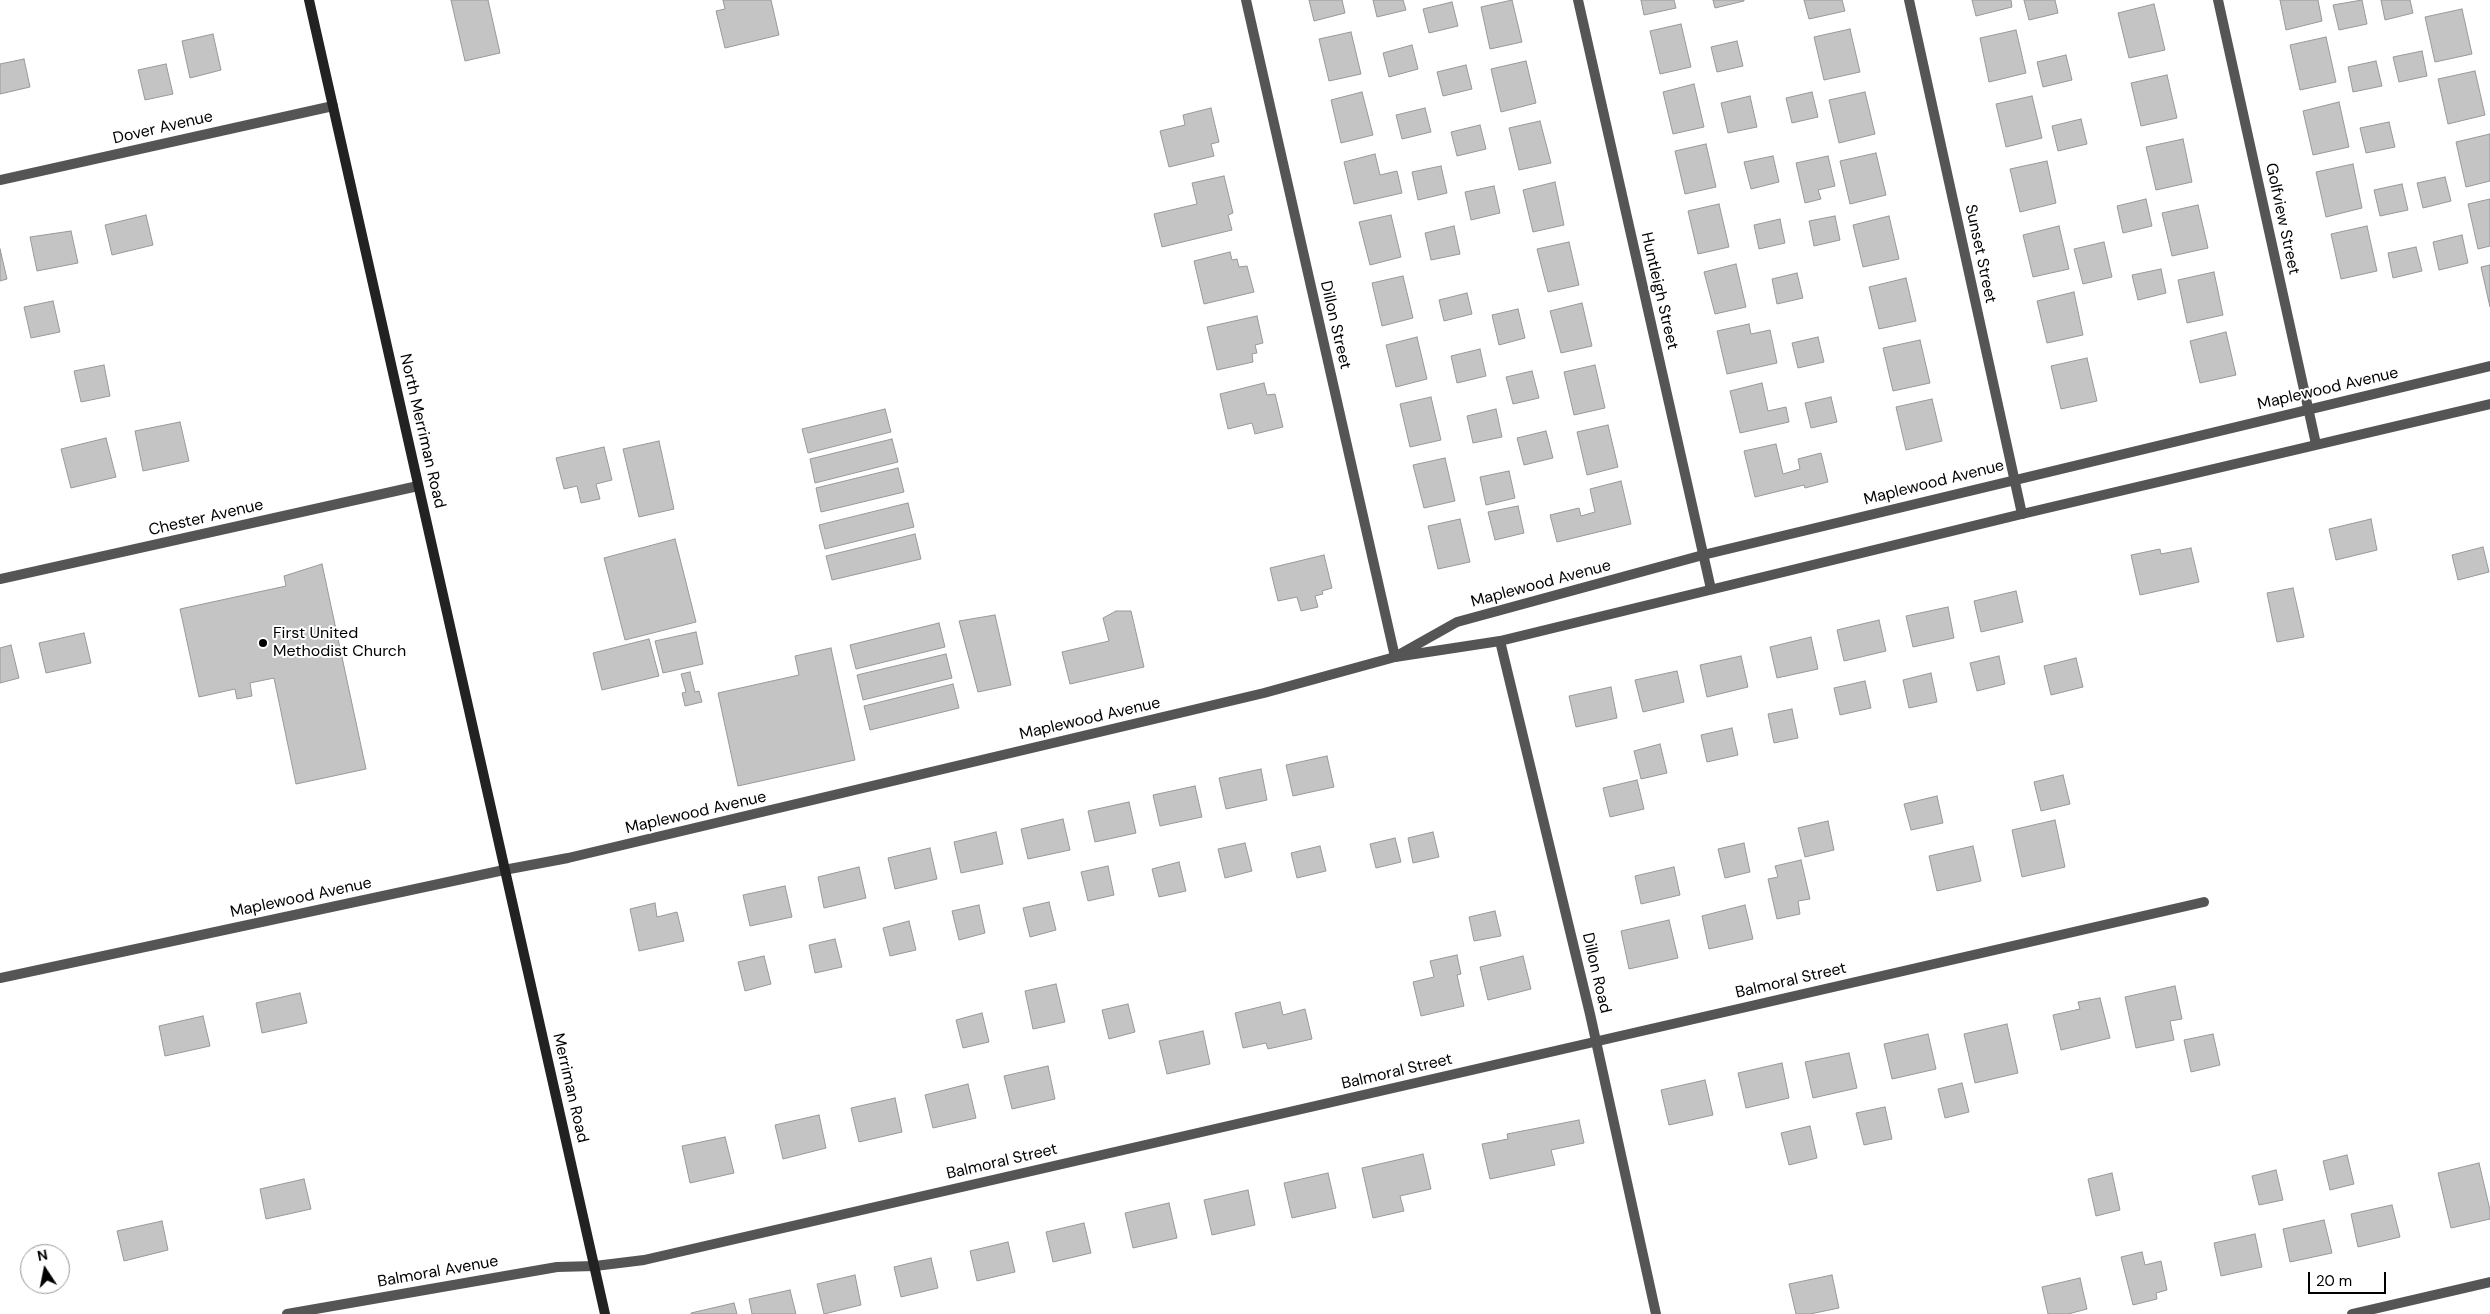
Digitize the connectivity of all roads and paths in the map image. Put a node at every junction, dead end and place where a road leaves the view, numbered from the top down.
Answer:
1 (309, 0) edge
2 (1246, 0) edge
3 (1578, 0) edge
4 (1909, 0) edge
5 (2218, 0) edge
6 (333, 106) junction
7 (0, 180) edge
8 (2490, 366) edge
9 (2490, 404) edge
10 (2308, 409) junction
11 (2316, 444) junction
12 (2014, 479) junction
13 (418, 486) junction
14 (2022, 514) junction
15 (1703, 555) junction
16 (0, 579) edge
17 (1711, 589) junction
18 (1500, 641) junction
19 (1395, 657) junction
20 (504, 870) junction
21 (2204, 902) dead end
22 (0, 978) edge
23 (1596, 1041) junction
24 (595, 1266) junction
25 (2490, 1282) edge
26 (287, 1314) edge
27 (605, 1314) edge
28 (1656, 1314) edge
29 (2352, 1314) edge

1 - 6 main road, North Merriman Road
2 - 19 street, Dillon Street
3 - 15 street, Huntleigh Street
4 - 12 street, Sunset Street
5 - 10 street, Golfview Street
6 - 7 street, Dover Avenue
6 - 13 main road, North Merriman Road
8 - 10 street, Maplewood Avenue
9 - 11 street, Maplewood Avenue
10 - 11 street, Golfview Street
10 - 12 street, Maplewood Avenue
11 - 14 street, Maplewood Avenue
12 - 14 street, Sunset Street
12 - 15 street, Maplewood Avenue
13 - 16 street, Chester Avenue
13 - 20 main road, North Merriman Road
14 - 17 street, Maplewood Avenue
15 - 17 street, Huntleigh Street
15 - 19 street, Maplewood Avenue
17 - 18 street, Maplewood Avenue
18 - 19 street, Maplewood Avenue
18 - 23 street, Dillon Road
19 - 20 street, Maplewood Avenue
20 - 22 street, Maplewood Avenue
20 - 24 main road, Merriman Road
21 - 23 street, Balmoral Street
23 - 24 street, Balmoral Street
23 - 28 street, Dillon Road
24 - 26 street, Balmoral Avenue
24 - 27 main road, Merriman Road
25 - 29 street

